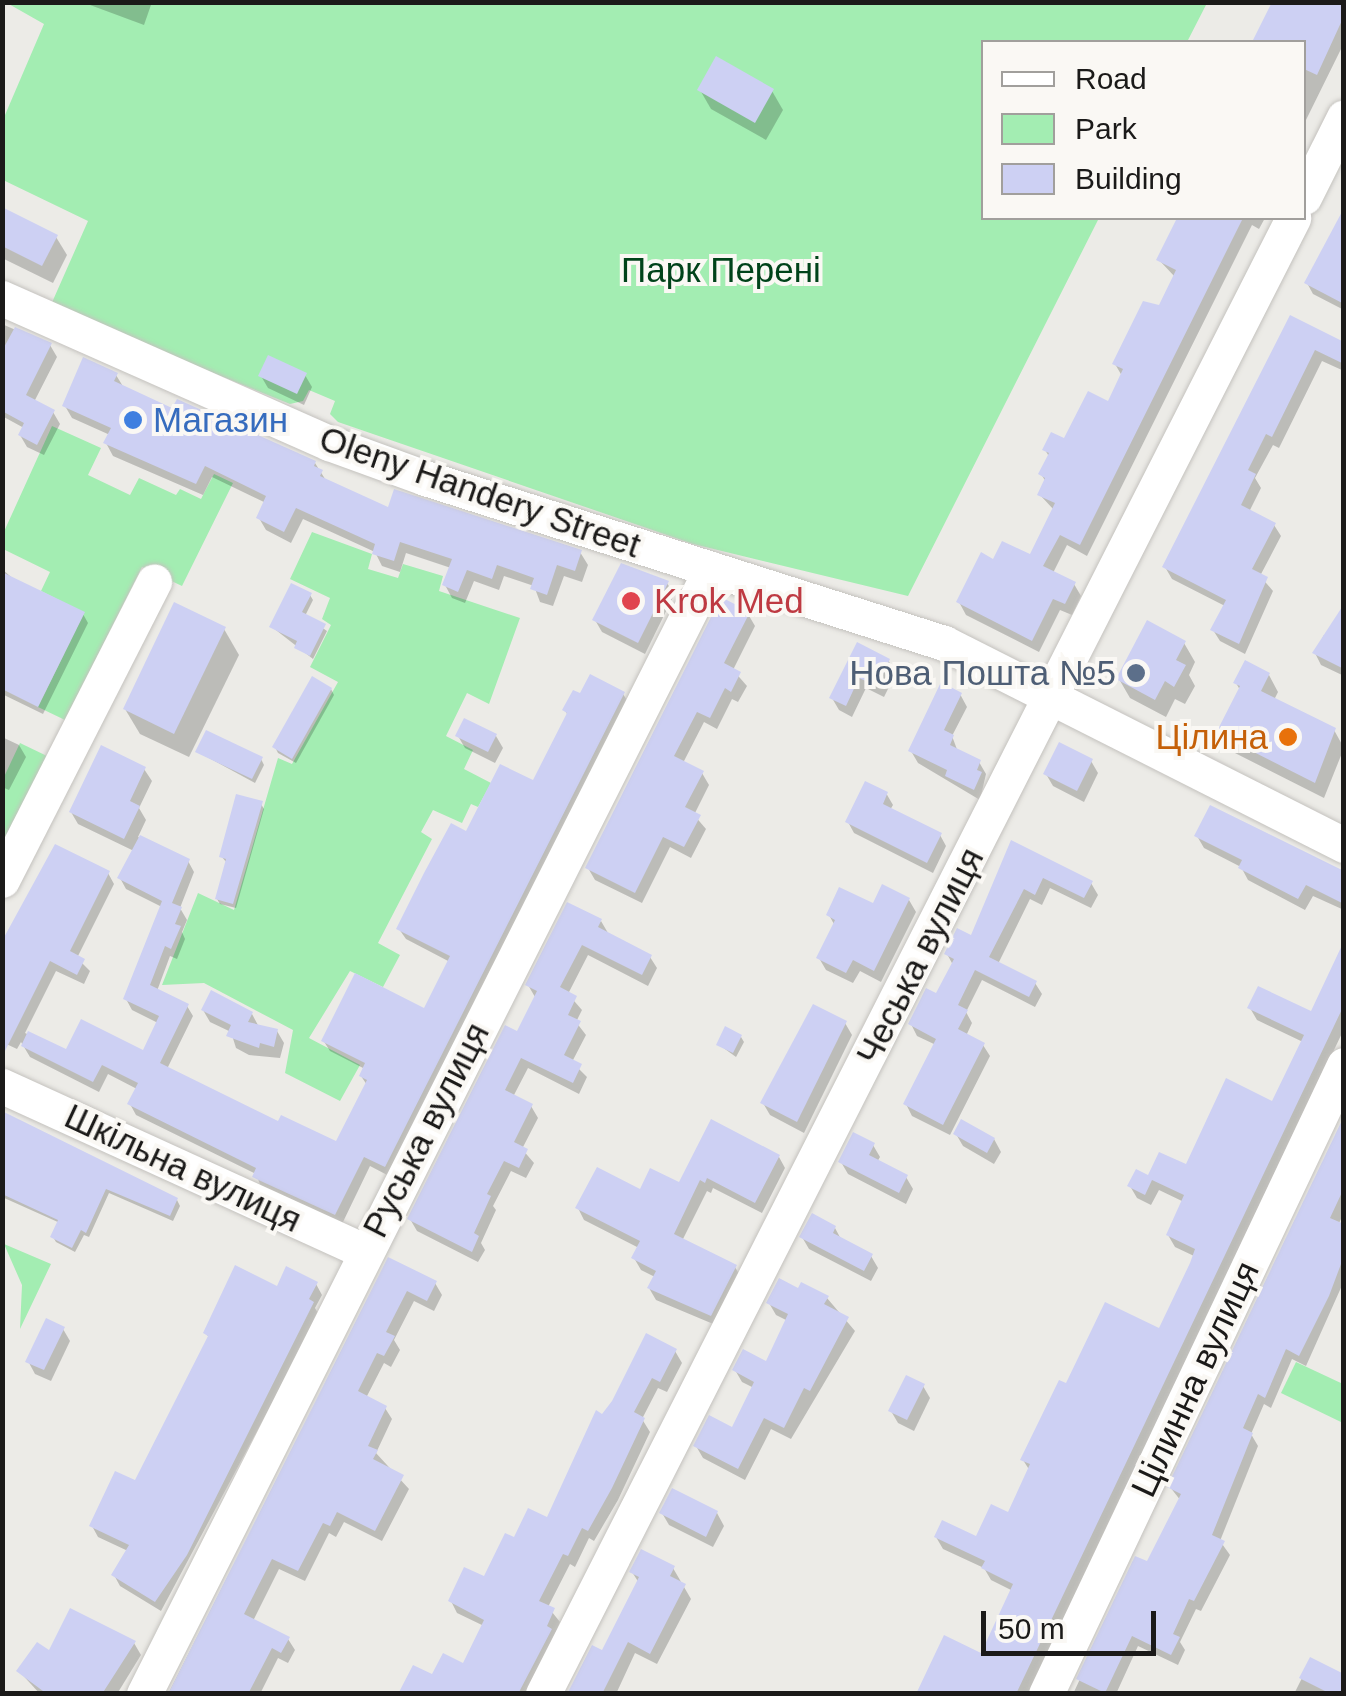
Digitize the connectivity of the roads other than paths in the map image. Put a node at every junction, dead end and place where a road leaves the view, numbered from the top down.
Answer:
1 (1344, 117) edge
2 (1306, 192) edge
3 (1292, 220) edge
4 (2, 298) edge
5 (711, 568) junction
6 (154, 582) dead end
7 (1054, 694) junction
8 (1344, 845) edge
9 (2, 880) edge
10 (1344, 1066) edge
11 (2, 1086) edge
12 (364, 1251) junction
13 (144, 1694) edge
14 (544, 1694) edge
15 (1046, 1694) edge

1 - 2 street
3 - 7 street, Чеська вулиця
4 - 5 street, Oleny Handery Street
5 - 7 street, Oleny Handery Street
5 - 12 street, Руська вулиця
6 - 9 street
7 - 8 street, Oleny Handery Street
7 - 14 street, Чеська вулиця
10 - 15 street, Цілинна вулиця
11 - 12 street, Шкільна вулиця
12 - 13 street, Руська вулиця

